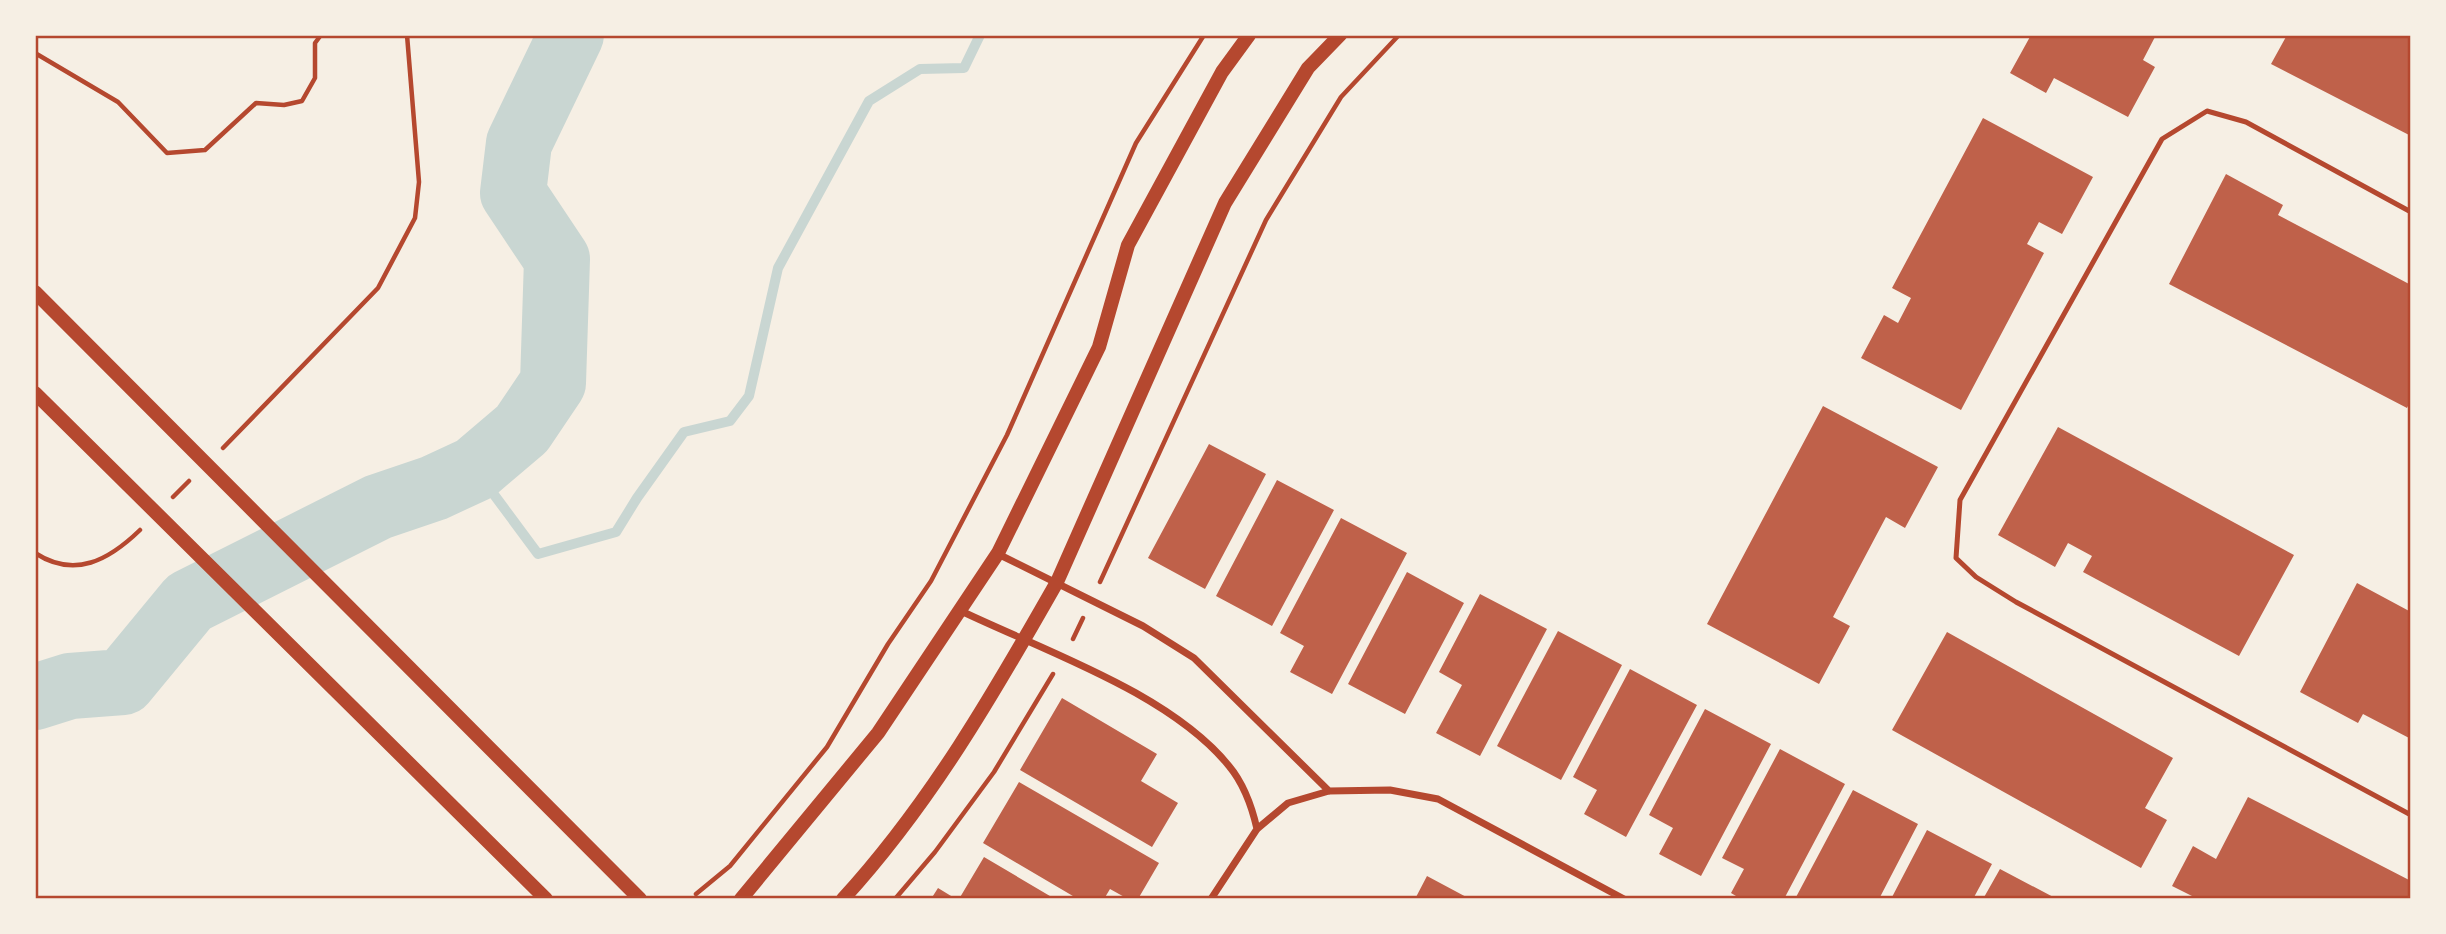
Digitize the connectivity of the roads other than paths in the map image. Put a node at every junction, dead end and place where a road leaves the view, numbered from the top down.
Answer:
1 (1249, 35) edge
2 (1340, 35) edge
3 (2411, 212) edge
4 (35, 292) edge
5 (35, 393) edge
6 (998, 553) junction
7 (1057, 582) junction
8 (958, 610) junction
9 (1024, 641) junction
10 (1329, 792) junction
11 (2411, 815) edge
12 (1257, 829) junction
13 (546, 899) edge
14 (640, 899) edge
15 (741, 899) edge
16 (843, 899) edge
17 (1211, 899) edge
18 (1624, 899) edge

1 - 6 main road
2 - 7 main road
3 - 11 lane
4 - 14 main road
5 - 13 main road
6 - 7 street
6 - 8 main road
7 - 9 main road
7 - 10 street
8 - 9 street
8 - 15 main road
9 - 12 street
9 - 16 main road
10 - 12 street
10 - 18 street
12 - 17 street

